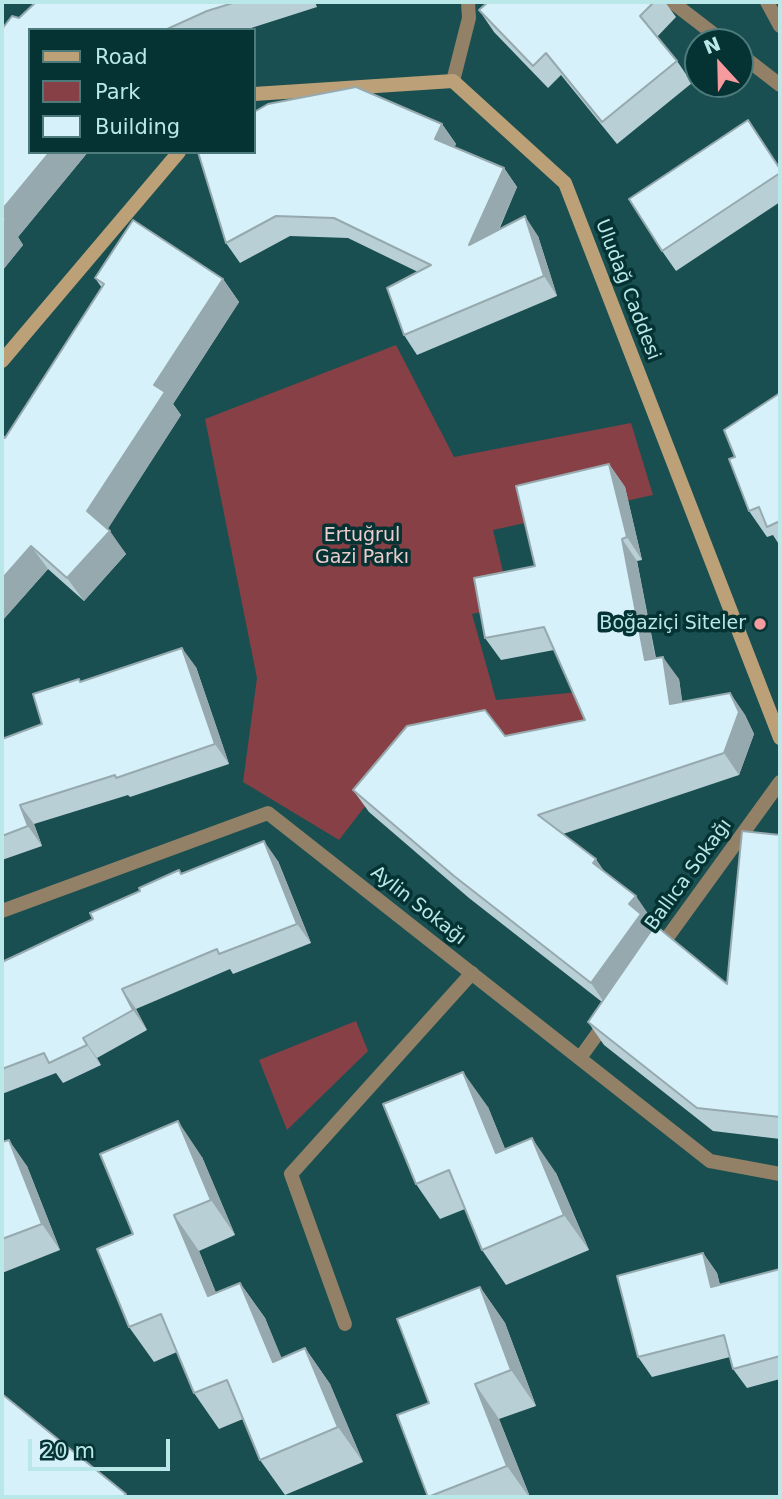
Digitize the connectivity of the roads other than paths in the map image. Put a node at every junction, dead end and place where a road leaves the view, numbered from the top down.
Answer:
1 (468, 2) edge
2 (671, 2) edge
3 (767, 2) edge
4 (780, 26) edge
5 (705, 28) edge
6 (754, 65) edge
7 (453, 81) junction
8 (780, 85) edge
9 (256, 94) edge
10 (177, 154) edge
11 (2, 361) edge
12 (780, 738) edge
13 (780, 782) edge
14 (2, 911) edge
15 (652, 959) edge
16 (472, 973) junction
17 (620, 1003) edge
18 (580, 1058) junction
19 (780, 1174) edge
20 (345, 1324) dead end

1 - 7 street
2 - 5 street
3 - 4 street
6 - 8 street
7 - 9 main road
7 - 12 main road, Uludağ Caddesi
10 - 11 main road
13 - 15 street, Ballıca Sokağı
14 - 16 street, Aylin Sokağı
16 - 18 street, Aylin Sokağı
16 - 20 street
17 - 18 street
18 - 19 street, Aylin Sokağı

